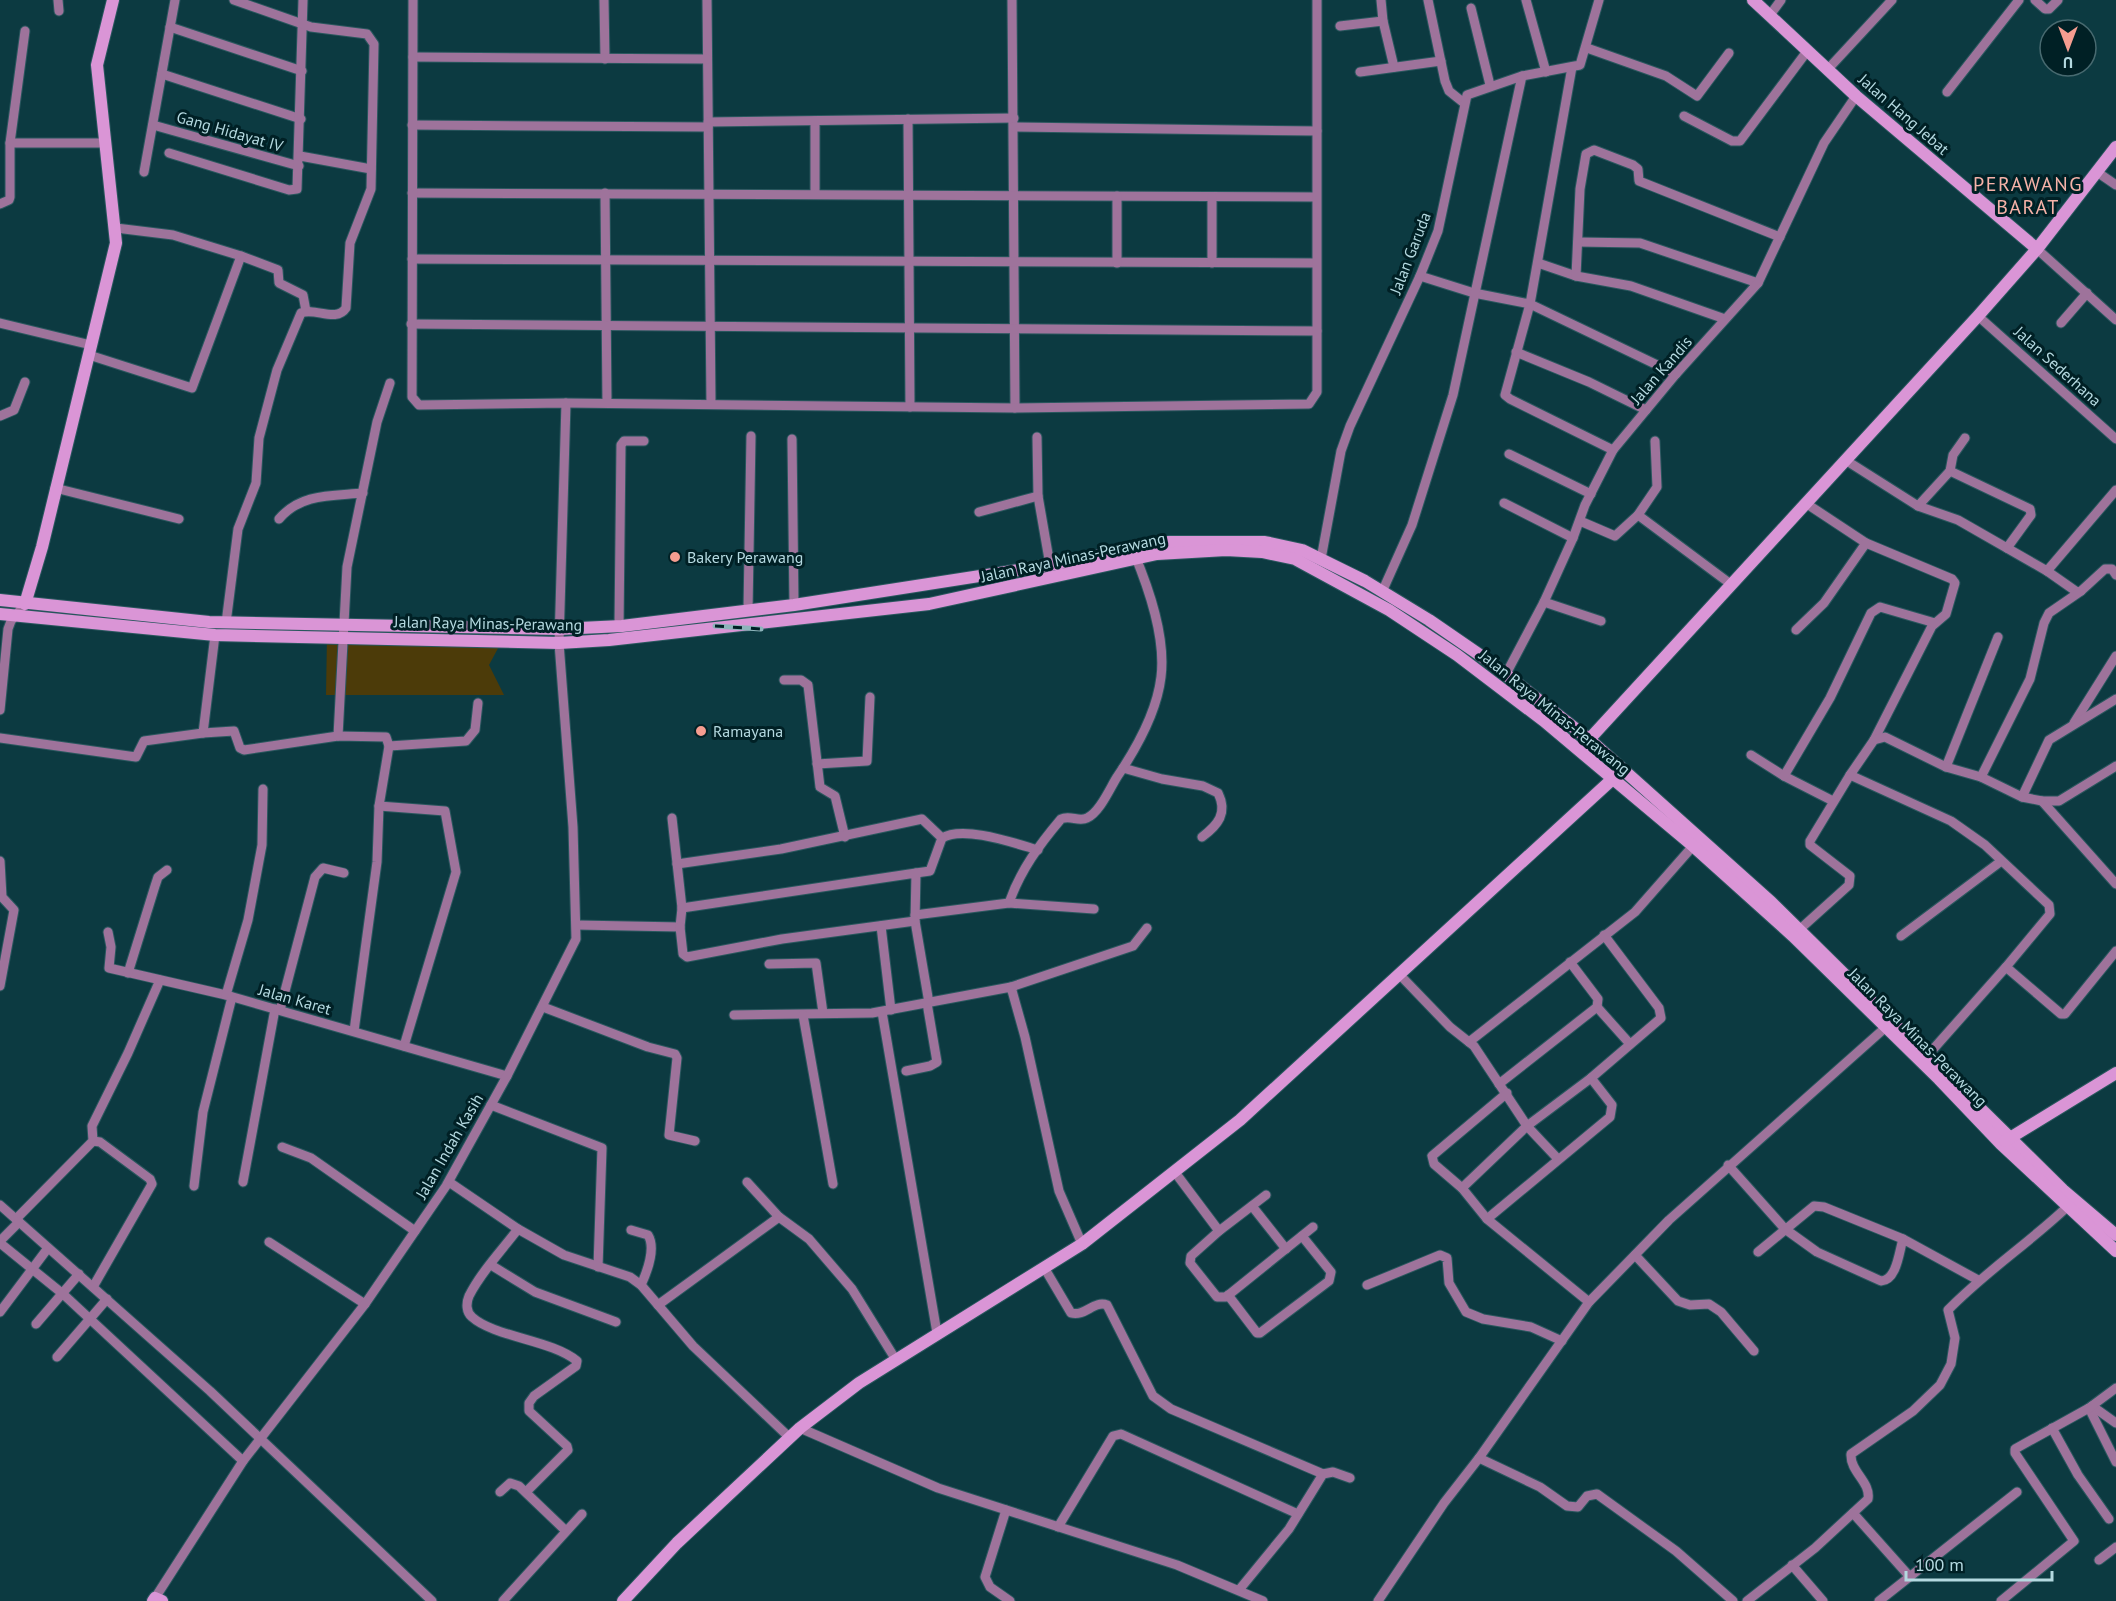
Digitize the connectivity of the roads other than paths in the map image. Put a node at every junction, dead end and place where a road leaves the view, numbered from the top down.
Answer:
1 (58, 0) edge
2 (113, 0) edge
3 (175, 0) edge
4 (234, 0) edge
5 (303, 0) edge
6 (413, 0) edge
7 (604, 0) edge
8 (706, 0) edge
9 (1012, 0) edge
10 (1317, 0) edge
11 (1381, 0) edge
12 (1428, 0) edge
13 (1526, 0) edge
14 (1599, 0) edge
15 (1753, 0) edge
16 (1781, 0) edge
17 (1892, 0) edge
18 (2019, 0) edge
19 (2035, 0) edge
20 (2058, 0) edge
21 (1471, 8) dead end
22 (59, 11) dead end
23 (1770, 15) junction
24 (1383, 21) junction
25 (303, 23) junction
26 (1340, 26) dead end
27 (170, 27) junction
28 (25, 31) dead end
29 (1587, 48) junction
30 (1808, 50) junction
31 (1729, 53) dead end
32 (413, 57) junction
33 (605, 59) junction
34 (707, 59) junction
35 (1441, 61) junction
36 (1394, 67) junction
37 (1572, 68) junction
38 (1828, 69) junction
39 (302, 71) junction
40 (1360, 72) dead end
41 (1546, 72) junction
42 (162, 74) junction
43 (1522, 76) junction
44 (1490, 85) junction
45 (1947, 92) dead end
46 (1856, 96) junction
47 (1464, 103) junction
48 (1684, 116) dead end
49 (301, 119) junction
50 (908, 119) junction
51 (815, 121) junction
52 (1014, 122) junction
53 (708, 124) junction
54 (153, 125) junction
55 (412, 125) junction
56 (1317, 131) junction
57 (10, 143) junction
58 (104, 143) junction
59 (2116, 147) edge
60 (169, 153) dead end
61 (299, 161) junction
62 (371, 169) junction
63 (144, 172) dead end
64 (2097, 172) junction
65 (2116, 185) edge
66 (412, 193) junction
67 (605, 194) junction
68 (708, 194) junction
69 (815, 194) junction
70 (907, 195) junction
71 (1013, 196) junction
72 (1117, 196) junction
73 (1212, 197) junction
74 (1316, 197) junction
75 (0, 204) edge
76 (116, 228) junction
77 (1780, 237) junction
78 (1578, 242) junction
79 (2037, 249) junction
80 (241, 256) junction
81 (412, 259) junction
82 (605, 260) junction
83 (709, 261) junction
84 (910, 262) junction
85 (1012, 262) junction
86 (1117, 263) junction
87 (1212, 263) junction
88 (1316, 263) junction
89 (1538, 263) junction
90 (1420, 276) junction
91 (1576, 276) junction
92 (1758, 283) junction
93 (1474, 293) junction
94 (2087, 293) junction
95 (1530, 304) junction
96 (306, 311) junction
97 (1978, 316) junction
98 (1725, 319) junction
99 (2116, 320) edge
100 (0, 323) edge
101 (2061, 323) dead end
102 (411, 324) junction
103 (607, 327) junction
104 (710, 328) junction
105 (910, 330) junction
106 (1014, 330) junction
107 (1317, 331) junction
108 (90, 350) junction
109 (1516, 352) junction
110 (1676, 374) junction
111 (26, 382) dead end
112 (390, 383) dead end
113 (566, 403) junction
114 (607, 404) junction
115 (711, 404) junction
116 (910, 407) junction
117 (1015, 408) junction
118 (1646, 410) junction
119 (0, 416) edge
120 (751, 436) dead end
121 (1037, 436) dead end
122 (1965, 438) dead end
123 (792, 439) dead end
124 (2116, 439) edge
125 (644, 441) dead end
126 (1655, 441) dead end
127 (1613, 450) junction
128 (1509, 454) dead end
129 (1847, 461) junction
130 (1950, 471) junction
131 (55, 488) junction
132 (2116, 490) edge
133 (363, 493) junction
134 (1591, 494) junction
135 (1038, 496) junction
136 (1504, 503) dead end
137 (1807, 504) junction
138 (1918, 506) junction
139 (979, 512) dead end
140 (1638, 515) junction
141 (179, 519) dead end
142 (279, 519) dead end
143 (1580, 521) junction
144 (1574, 538) junction
145 (1866, 543) junction
146 (2007, 548) junction
147 (1134, 553) junction
148 (1321, 558) junction
149 (1050, 565) junction
150 (2048, 571) junction
151 (2116, 575) edge
152 (1732, 585) junction
153 (2081, 591) junction
154 (1383, 592) junction
155 (0, 600) edge
156 (1544, 602) junction
157 (25, 604) junction
158 (794, 605) junction
159 (748, 610) junction
160 (0, 614) edge
161 (15, 617) junction
162 (1601, 621) dead end
163 (1935, 622) junction
164 (226, 623) junction
165 (618, 626) junction
166 (559, 629) junction
167 (1796, 630) dead end
168 (343, 631) junction
169 (215, 635) junction
170 (1998, 637) dead end
171 (559, 643) junction
172 (2116, 656) edge
173 (1506, 674) junction
174 (784, 681) dead end
175 (870, 697) dead end
176 (2116, 699) edge
177 (478, 703) dead end
178 (0, 711) edge
179 (2074, 724) junction
180 (204, 733) junction
181 (338, 736) junction
182 (0, 738) edge
183 (1590, 740) junction
184 (1874, 740) junction
185 (389, 746) junction
186 (1579, 750) junction
187 (1750, 755) dead end
188 (817, 764) junction
189 (2116, 766) edge
190 (1946, 767) junction
191 (1123, 768) junction
192 (1622, 770) junction
193 (1850, 775) junction
194 (1784, 776) junction
195 (1981, 777) junction
196 (1613, 780) junction
197 (263, 789) dead end
198 (2022, 797) junction
199 (1833, 801) junction
200 (2042, 801) junction
201 (379, 806) junction
202 (672, 818) dead end
203 (845, 837) junction
204 (1202, 837) dead end
205 (942, 838) junction
206 (1693, 846) junction
207 (1038, 850) junction
208 (0, 861) edge
209 (2000, 862) junction
210 (677, 864) junction
211 (167, 870) dead end
212 (344, 873) dead end
213 (916, 873) junction
214 (2116, 884) edge
215 (1009, 903) junction
216 (681, 908) junction
217 (1094, 909) dead end
218 (915, 918) junction
219 (578, 925) junction
220 (880, 926) junction
221 (680, 927) junction
222 (1147, 928) dead end
223 (1799, 930) junction
224 (108, 932) dead end
225 (1604, 935) junction
226 (1901, 936) dead end
227 (2116, 951) edge
228 (1570, 962) junction
229 (769, 964) dead end
230 (2006, 967) junction
231 (128, 973) junction
232 (1400, 974) junction
233 (160, 980) junction
234 (0, 986) edge
235 (1011, 987) junction
236 (229, 996) junction
237 (928, 1003) junction
238 (543, 1007) junction
239 (1597, 1007) junction
240 (277, 1010) junction
241 (886, 1011) junction
242 (823, 1014) junction
243 (734, 1015) dead end
244 (803, 1015) junction
245 (1886, 1028) junction
246 (354, 1031) junction
247 (1469, 1042) junction
248 (1630, 1044) junction
249 (404, 1046) junction
250 (1928, 1055) junction
251 (906, 1071) dead end
252 (2116, 1073) edge
253 (507, 1076) junction
254 (1591, 1078) junction
255 (1499, 1084) junction
256 (1507, 1093) junction
257 (491, 1105) junction
258 (1527, 1126) junction
259 (2006, 1140) junction
260 (93, 1141) junction
261 (695, 1141) dead end
262 (282, 1147) dead end
263 (1558, 1159) junction
264 (1728, 1166) junction
265 (1174, 1171) junction
266 (243, 1182) dead end
267 (448, 1182) junction
268 (747, 1182) dead end
269 (833, 1184) dead end
270 (194, 1185) dead end
271 (1462, 1188) junction
272 (1266, 1195) dead end
273 (0, 1205) edge
274 (1252, 1206) junction
275 (2067, 1207) junction
276 (779, 1217) junction
277 (1487, 1219) junction
278 (18, 1220) junction
279 (1312, 1227) dead end
280 (518, 1229) junction
281 (1785, 1229) junction
282 (631, 1230) dead end
283 (416, 1231) junction
284 (1220, 1231) junction
285 (2116, 1235) edge
286 (1302, 1236) junction
287 (1903, 1239) junction
288 (0, 1242) edge
289 (269, 1242) dead end
290 (1082, 1244) junction
291 (48, 1248) junction
292 (1286, 1249) junction
293 (2116, 1251) edge
294 (1758, 1252) dead end
295 (1635, 1255) junction
296 (491, 1265) junction
297 (597, 1267) junction
298 (33, 1269) junction
299 (1045, 1269) junction
300 (79, 1274) junction
301 (1978, 1280) junction
302 (641, 1285) junction
303 (1367, 1285) dead end
304 (93, 1287) junction
305 (63, 1293) junction
306 (1228, 1295) junction
307 (107, 1299) junction
308 (1589, 1302) junction
309 (365, 1304) junction
310 (658, 1305) junction
311 (0, 1312) edge
312 (90, 1320) junction
313 (616, 1322) dead end
314 (36, 1324) dead end
315 (937, 1334) junction
316 (1562, 1341) junction
317 (1754, 1351) dead end
318 (57, 1357) dead end
319 (896, 1360) junction
320 (2116, 1388) edge
321 (2091, 1407) junction
322 (2116, 1423) edge
323 (800, 1428) junction
324 (2052, 1428) junction
325 (789, 1437) junction
326 (259, 1439) junction
327 (1479, 1458) junction
328 (243, 1461) junction
329 (2116, 1462) edge
330 (1323, 1474) junction
331 (1350, 1478) dead end
332 (527, 1491) junction
333 (500, 1492) dead end
334 (2017, 1492) dead end
335 (1006, 1510) junction
336 (1853, 1513) junction
337 (582, 1514) dead end
338 (1298, 1514) junction
339 (2109, 1518) dead end
340 (1058, 1527) junction
341 (566, 1531) junction
342 (2116, 1547) edge
343 (2099, 1560) dead end
344 (1792, 1565) junction
345 (1910, 1577) junction
346 (1239, 1590) junction
347 (157, 1600) edge
348 (432, 1601) edge
349 (503, 1601) edge
350 (623, 1601) edge
351 (1010, 1601) edge
352 (1263, 1601) edge
353 (1378, 1601) edge
354 (1733, 1601) edge
355 (1746, 1601) edge
356 (1823, 1601) edge
357 (1879, 1601) edge
358 (2001, 1601) edge

1 - 22 street
2 - 58 main road
3 - 27 street
4 - 25 street
5 - 25 street
6 - 32 street
7 - 33 street
8 - 34 street
9 - 52 street
10 - 56 street
11 - 24 street
12 - 35 street
13 - 41 street
14 - 29 street
15 - 23 main road, Jalan Hang Jebat
16 - 23 street
17 - 38 street
18 - 45 street
19 - 20 street
21 - 44 street
23 - 30 main road, Jalan Hang Jebat
24 - 26 street
24 - 36 street
25 - 39 street
25 - 62 street
27 - 39 street
27 - 42 street
28 - 57 street
29 - 31 street
29 - 37 street
30 - 38 main road, Jalan Hang Jebat
30 - 48 street
32 - 33 street
32 - 55 street
33 - 34 street
34 - 53 street
35 - 36 street
35 - 47 street
36 - 40 street
37 - 41 street
37 - 89 street
38 - 46 main road, Jalan Hang Jebat
39 - 49 street
41 - 43 street
42 - 49 street
42 - 54 street
43 - 44 street
43 - 93 street
44 - 47 street
46 - 77 street, Jalan Kandis
46 - 79 main road, Jalan Hang Jebat
47 - 90 street, Jalan Garuda
49 - 61 street
50 - 51 street
50 - 52 street
50 - 70 street
51 - 53 street
51 - 69 street
52 - 56 street
52 - 71 street
53 - 55 street
53 - 68 street
54 - 61 street, Gang Hidayat IV
54 - 63 street
55 - 66 street
56 - 74 street
57 - 58 street
57 - 75 street
58 - 76 main road
59 - 64 main road
60 - 61 street
61 - 62 street, Gang Hidayat IV
62 - 96 street
64 - 65 street
64 - 79 main road
66 - 67 street
66 - 81 street
67 - 68 street
67 - 82 street
68 - 69 street
68 - 83 street
69 - 70 street
70 - 71 street
70 - 84 street
71 - 72 street
71 - 85 street
72 - 73 street
72 - 86 street
73 - 74 street
73 - 87 street
74 - 88 street
76 - 80 street
76 - 108 main road
77 - 78 street
77 - 92 street, Jalan Kandis
78 - 91 street
78 - 92 street
79 - 94 street
79 - 97 main road
80 - 96 street
80 - 108 street
81 - 82 street
81 - 102 street
82 - 83 street
82 - 103 street
83 - 84 street
83 - 104 street
84 - 85 street
84 - 105 street
85 - 86 street
85 - 106 street
86 - 87 street
87 - 88 street
88 - 107 street
89 - 91 street
89 - 95 street
90 - 93 street
90 - 148 street, Jalan Garuda
91 - 98 street
92 - 98 street, Jalan Kandis
93 - 95 street
93 - 154 street
94 - 99 street
94 - 101 street
95 - 109 street
95 - 110 street
96 - 164 street
97 - 124 street, Jalan Sederhana
97 - 129 main road
98 - 110 street, Jalan Kandis
100 - 108 street
102 - 103 street
102 - 113 street
103 - 104 street
103 - 114 street
104 - 105 street
104 - 115 street
105 - 106 street
105 - 116 street
106 - 107 street
106 - 117 street
107 - 117 street
108 - 131 main road
109 - 118 street
109 - 127 street
110 - 118 street, Jalan Kandis
111 - 119 street
112 - 133 street
113 - 114 street
113 - 166 street, Jalan Indah Kasih
114 - 115 street
115 - 116 street
116 - 117 street
118 - 127 street, Jalan Kandis
120 - 159 street
121 - 135 street
122 - 130 street
123 - 158 street
125 - 165 street
126 - 140 street
127 - 134 street, Jalan Kandis
128 - 134 street
129 - 137 main road
129 - 138 street
130 - 138 street
130 - 146 street
131 - 141 street
131 - 157 main road
132 - 150 street
133 - 142 street
133 - 168 street
134 - 143 street, Jalan Kandis
135 - 139 street
135 - 149 street
136 - 144 street
137 - 145 street
137 - 152 main road
138 - 146 street
140 - 143 street
140 - 152 street
143 - 144 street, Jalan Kandis
144 - 156 street, Jalan Kandis
145 - 163 street
145 - 167 street
146 - 150 street
147 - 148 main road, Jalan Raya Minas-Perawang
147 - 149 main road, Jalan Raya Minas-Perawang
147 - 171 main road, Jalan Raya Minas-Perawang
147 - 186 main road, Jalan Raya Minas-Perawang
147 - 191 street
148 - 154 main road, Jalan Raya Minas-Perawang
149 - 158 main road, Jalan Raya Minas-Perawang
150 - 153 street
151 - 153 street
152 - 183 main road
153 - 195 street
154 - 173 main road, Jalan Raya Minas-Perawang
155 - 157 main road, Jalan Raya Minas-Perawang
156 - 162 street
156 - 173 street, Jalan Kandis
157 - 161 street
157 - 164 main road, Jalan Raya Minas-Perawang
158 - 159 main road, Jalan Raya Minas-Perawang
159 - 165 main road, Jalan Raya Minas-Perawang
160 - 161 main road, Jalan Raya Minas-Perawang
161 - 169 main road, Jalan Raya Minas-Perawang
161 - 178 street
163 - 184 street
163 - 194 street
164 - 168 main road, Jalan Raya Minas-Perawang
165 - 166 main road, Jalan Raya Minas-Perawang
166 - 168 main road, Jalan Raya Minas-Perawang
166 - 171 street, Jalan Indah Kasih
168 - 169 main road, Jalan Raya Minas-Perawang
168 - 171 main road, Jalan Raya Minas-Perawang
168 - 181 street
169 - 180 street
170 - 190 street
171 - 219 street, Jalan Indah Kasih
172 - 179 street
173 - 183 main road, Jalan Raya Minas-Perawang
174 - 188 street
175 - 188 street
176 - 179 street
177 - 185 street
179 - 198 street
180 - 181 street
180 - 182 street
181 - 185 street
183 - 186 main road
183 - 192 main road, Jalan Raya Minas-Perawang
184 - 190 street
184 - 193 street
185 - 201 street
186 - 196 main road, Jalan Raya Minas-Perawang
187 - 194 street
188 - 203 street
189 - 200 street
190 - 195 street
191 - 204 street
191 - 207 street
192 - 196 main road
192 - 223 main road, Jalan Raya Minas-Perawang
193 - 199 street
193 - 209 street
194 - 199 street
195 - 198 street
196 - 206 main road, Jalan Raya Minas-Perawang
196 - 232 main road
197 - 236 street
198 - 200 street
199 - 223 street
200 - 214 street
201 - 246 street
201 - 249 street
202 - 210 street
203 - 205 street
203 - 210 street
205 - 207 street
205 - 213 street
206 - 225 street
206 - 245 main road, Jalan Raya Minas-Perawang
207 - 215 street
208 - 234 street
209 - 226 street
209 - 230 street
210 - 216 street
211 - 231 street
212 - 240 street
213 - 216 street
213 - 218 street
215 - 217 street
215 - 218 street
216 - 221 street
218 - 220 street
218 - 237 street
219 - 221 street
219 - 238 street, Jalan Indah Kasih
220 - 221 street
220 - 241 street
222 - 235 street
223 - 250 main road, Jalan Raya Minas-Perawang
224 - 231 street, Jalan Karet
225 - 228 street
225 - 248 street
227 - 230 street
228 - 239 street
228 - 247 street
229 - 242 street
230 - 250 street
231 - 233 street, Jalan Karet
232 - 247 street
232 - 265 main road
233 - 236 street, Jalan Karet
233 - 260 street
235 - 237 street
235 - 290 street
236 - 240 street, Jalan Karet
236 - 270 street
237 - 241 street
237 - 251 street
238 - 253 street, Jalan Indah Kasih
238 - 261 street
239 - 248 street
239 - 255 street
240 - 246 street, Jalan Karet
240 - 266 street
241 - 242 street
241 - 315 street
242 - 244 street
243 - 244 street
244 - 269 street
245 - 259 main road, Jalan Raya Minas-Perawang
245 - 264 street
246 - 249 street, Jalan Karet
247 - 255 street
248 - 254 street
249 - 253 street, Jalan Karet
250 - 259 main road, Jalan Raya Minas-Perawang
252 - 259 main road
253 - 257 street, Jalan Indah Kasih
254 - 258 street
254 - 263 street
255 - 256 street
256 - 258 street
256 - 271 street
257 - 267 street, Jalan Indah Kasih
257 - 297 street
258 - 263 street
258 - 271 street
259 - 275 main road, Jalan Raya Minas-Perawang
259 - 285 main road, Jalan Raya Minas-Perawang
260 - 278 street
260 - 304 street
262 - 283 street
263 - 277 street
264 - 281 street
264 - 295 street
265 - 284 street
265 - 290 main road
267 - 280 street
267 - 283 street, Jalan Indah Kasih
268 - 276 street
271 - 277 street
272 - 274 street
273 - 278 street
274 - 284 street
274 - 292 street
275 - 293 main road, Jalan Raya Minas-Perawang
275 - 301 street
276 - 310 street
276 - 319 street
277 - 308 street
278 - 288 street
278 - 291 street
279 - 286 street
280 - 296 street
280 - 297 street
281 - 287 street
281 - 287 street
281 - 294 street
282 - 302 street
283 - 309 street, Jalan Indah Kasih
284 - 306 street
286 - 292 street
286 - 306 street
287 - 301 street
288 - 298 street
289 - 309 street
290 - 299 main road
291 - 298 street
291 - 300 street
292 - 306 street
295 - 308 street
295 - 317 street
296 - 313 street
296 - 332 street
297 - 302 street
298 - 305 street
298 - 311 street
299 - 315 main road
299 - 330 street
300 - 304 street
300 - 305 street
301 - 336 street
302 - 310 street
303 - 316 street
304 - 307 street
305 - 312 street
305 - 314 street
307 - 312 street
307 - 326 street
308 - 316 street
309 - 326 street, Jalan Indah Kasih
310 - 325 street
312 - 318 street
312 - 328 street
315 - 319 main road
316 - 327 street
319 - 323 main road
320 - 321 street
321 - 322 street
321 - 324 street
321 - 329 street
323 - 325 main road
323 - 335 street
324 - 339 street
324 - 358 street
325 - 350 main road
326 - 328 street, Jalan Indah Kasih
326 - 348 street
327 - 353 street
327 - 354 street
328 - 347 street, Jalan Indah Kasih
330 - 331 street
330 - 338 street
332 - 333 street
332 - 341 street
334 - 345 street
335 - 340 street
335 - 351 street
336 - 344 street
336 - 345 street
337 - 341 street
338 - 340 street
338 - 346 street
340 - 346 street
341 - 349 street
342 - 343 street
344 - 355 street
344 - 356 street
345 - 357 street
346 - 352 street

